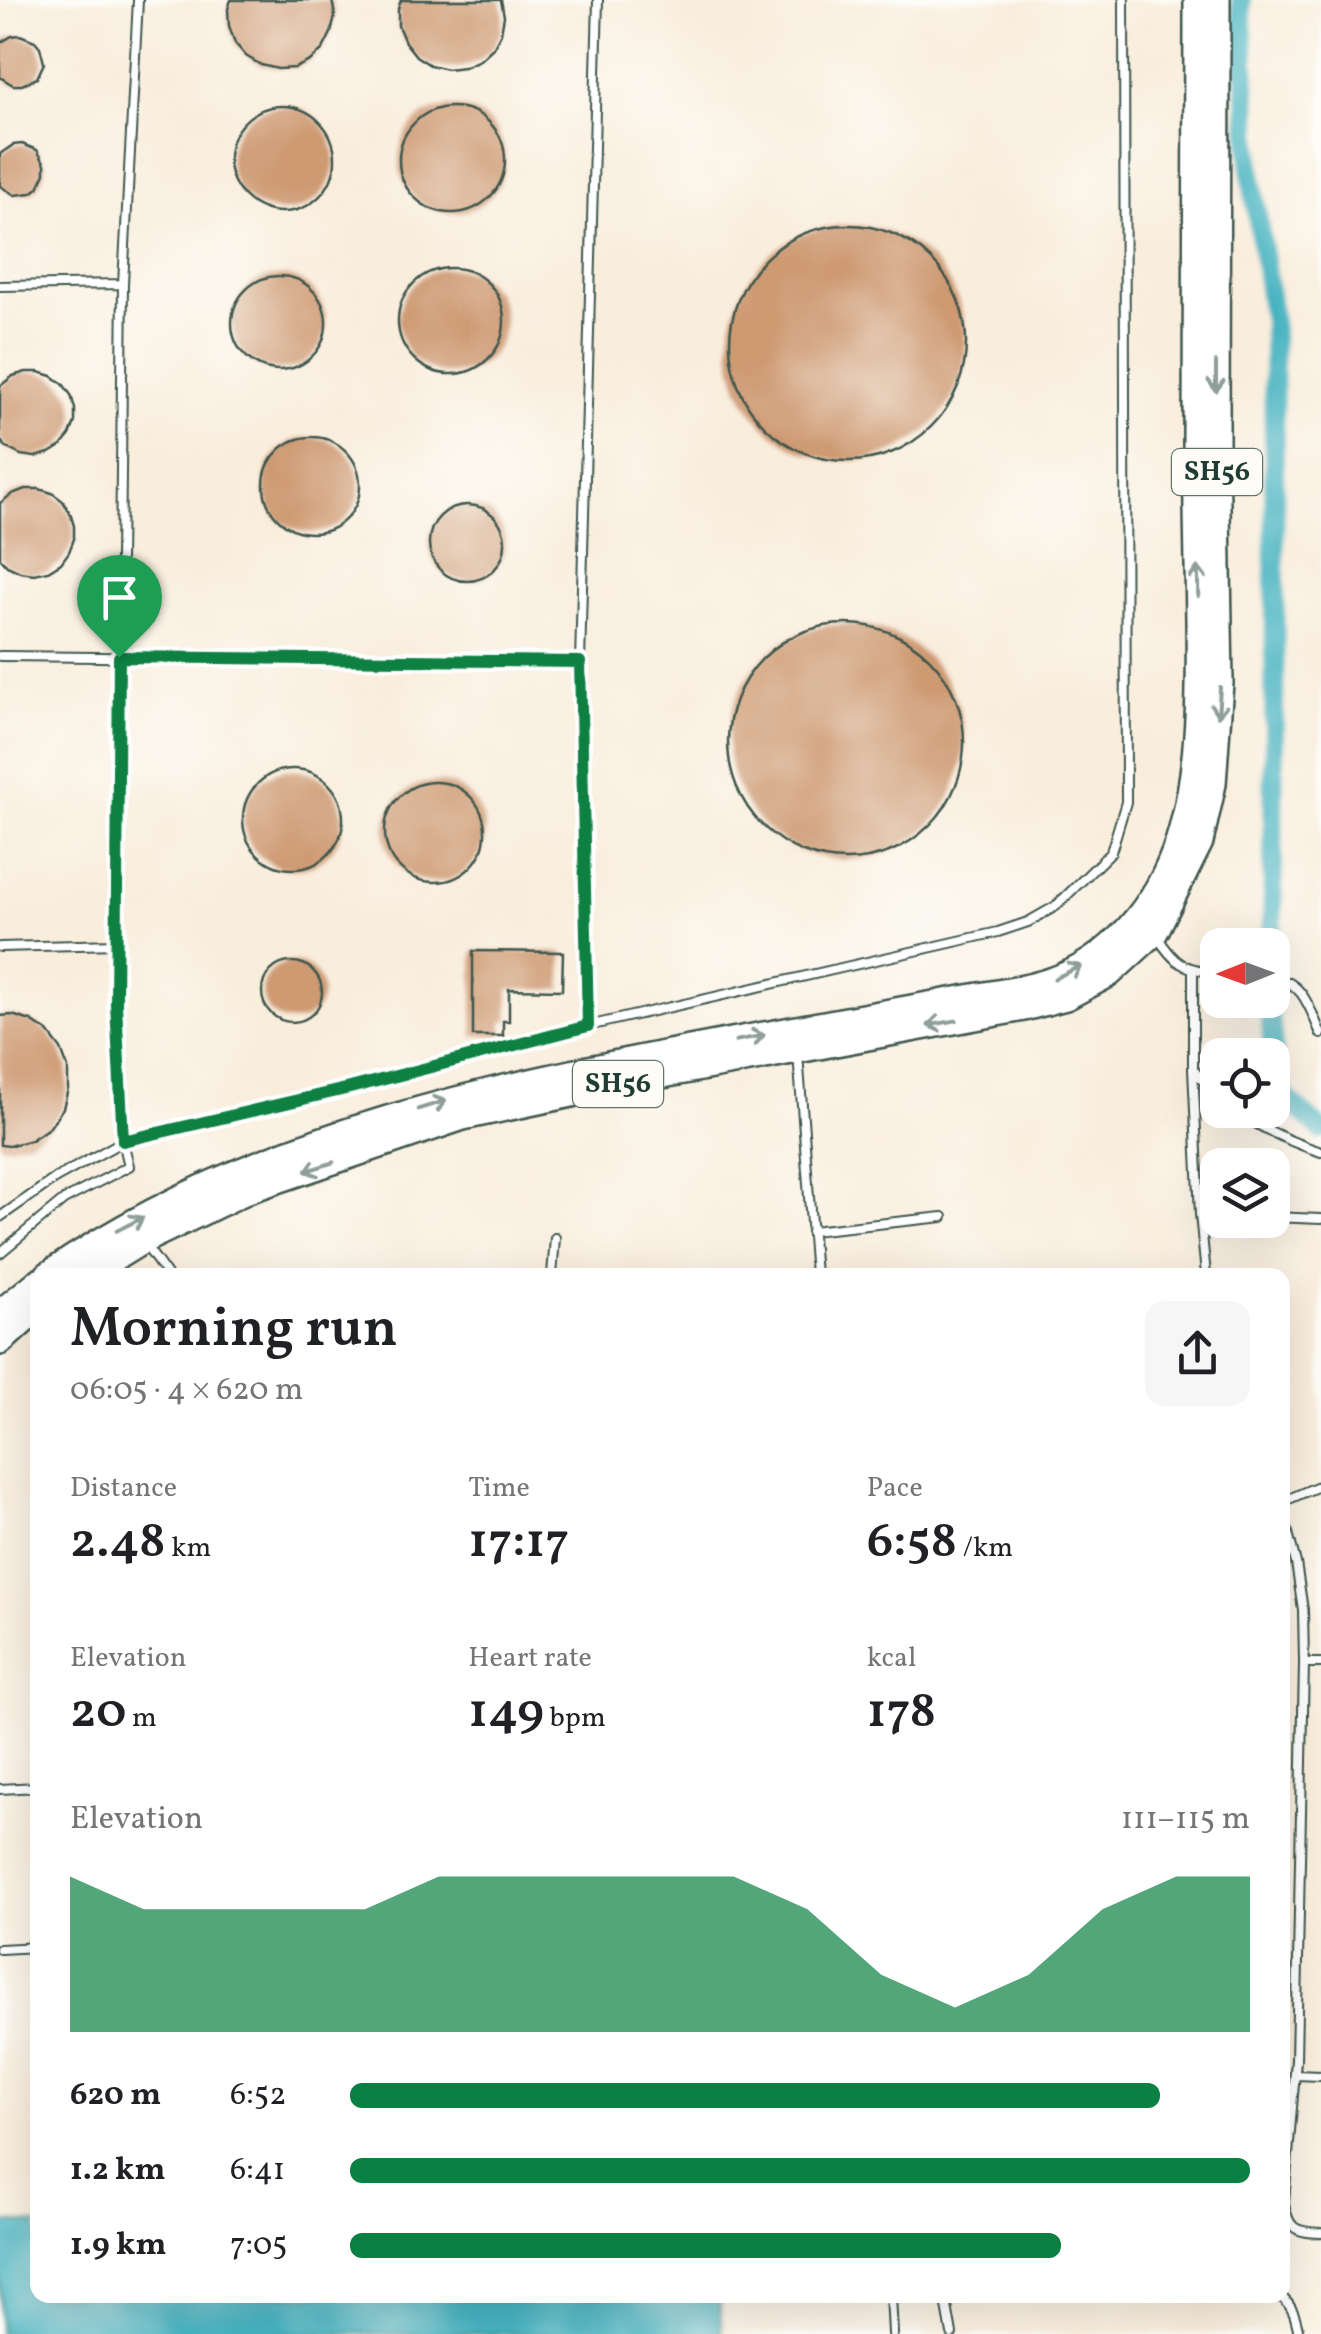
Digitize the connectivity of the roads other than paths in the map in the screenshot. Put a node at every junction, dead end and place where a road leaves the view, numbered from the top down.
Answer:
1 (138, 0) edge
2 (598, 0) edge
3 (1124, 0) edge
4 (1197, 0) edge
5 (1217, 0) edge
6 (1207, 167) junction
7 (123, 284) junction
8 (0, 286) edge
9 (0, 656) edge
10 (119, 657) junction
11 (580, 662) junction
12 (1149, 923) junction
13 (117, 944) junction
14 (0, 947) edge
15 (1193, 970) junction
16 (1200, 971) edge
17 (1290, 982) edge
18 (588, 1026) junction
19 (1321, 1034) edge
20 (798, 1050) junction
21 (1193, 1069) junction
22 (1200, 1077) edge
23 (1262, 1128) edge
24 (123, 1141) junction
25 (1321, 1152) edge
26 (1200, 1214) edge
27 (0, 1217) edge
28 (943, 1217) dead end
29 (1290, 1218) edge
30 (1321, 1219) edge
31 (811, 1230) junction
32 (555, 1238) dead end
33 (1202, 1238) edge
34 (142, 1241) junction
35 (0, 1253) edge
36 (58, 1268) edge
37 (98, 1268) edge
38 (162, 1268) edge
39 (553, 1268) edge
40 (814, 1268) edge
41 (1205, 1268) edge
42 (30, 1289) edge
43 (0, 1313) edge
44 (30, 1315) edge
45 (0, 1342) edge
46 (1321, 1485) edge
47 (1290, 1499) edge
48 (1290, 1540) edge
49 (1321, 1663) edge
50 (1304, 1664) junction
51 (30, 1787) edge
52 (0, 1789) edge
53 (30, 1947) edge
54 (0, 1949) edge
55 (1295, 2076) junction
56 (1321, 2076) edge
57 (1290, 2133) edge
58 (1290, 2223) edge
59 (1321, 2233) edge
60 (891, 2303) edge
61 (946, 2303) edge
62 (1288, 2303) edge
63 (893, 2334) edge
64 (952, 2334) edge
65 (1299, 2334) edge

1 - 7 lane
2 - 11 lane
3 - 18 lane
4 - 6 main road, SH56
5 - 6 main road, SH56
6 - 12 main road, SH56
7 - 8 lane
7 - 10 lane
9 - 10 lane
10 - 11 lane
10 - 13 lane
11 - 18 lane
12 - 15 lane
12 -> 20 main road, SH56
36 -> 12 main road, SH56
13 - 14 lane
13 - 24 lane
15 - 16 lane
15 - 21 lane
17 - 19 lane
18 - 24 lane
20 - 31 lane
20 -> 34 main road, SH56
21 - 22 lane
21 - 26 lane
23 - 25 lane
24 - 27 lane
24 - 35 lane
28 - 31 lane
29 - 30 lane
31 - 40 lane
32 - 39 lane
33 - 41 lane
34 - 37 main road, SH56
34 - 38 lane
42 - 43 main road
44 - 45 main road
46 - 47 lane
48 - 50 lane
49 - 50 lane
50 - 55 lane
51 - 52 lane
53 - 54 lane
55 - 56 lane
55 - 57 lane
58 - 59 lane
60 - 63 lane
61 - 64 lane
62 - 65 lane

